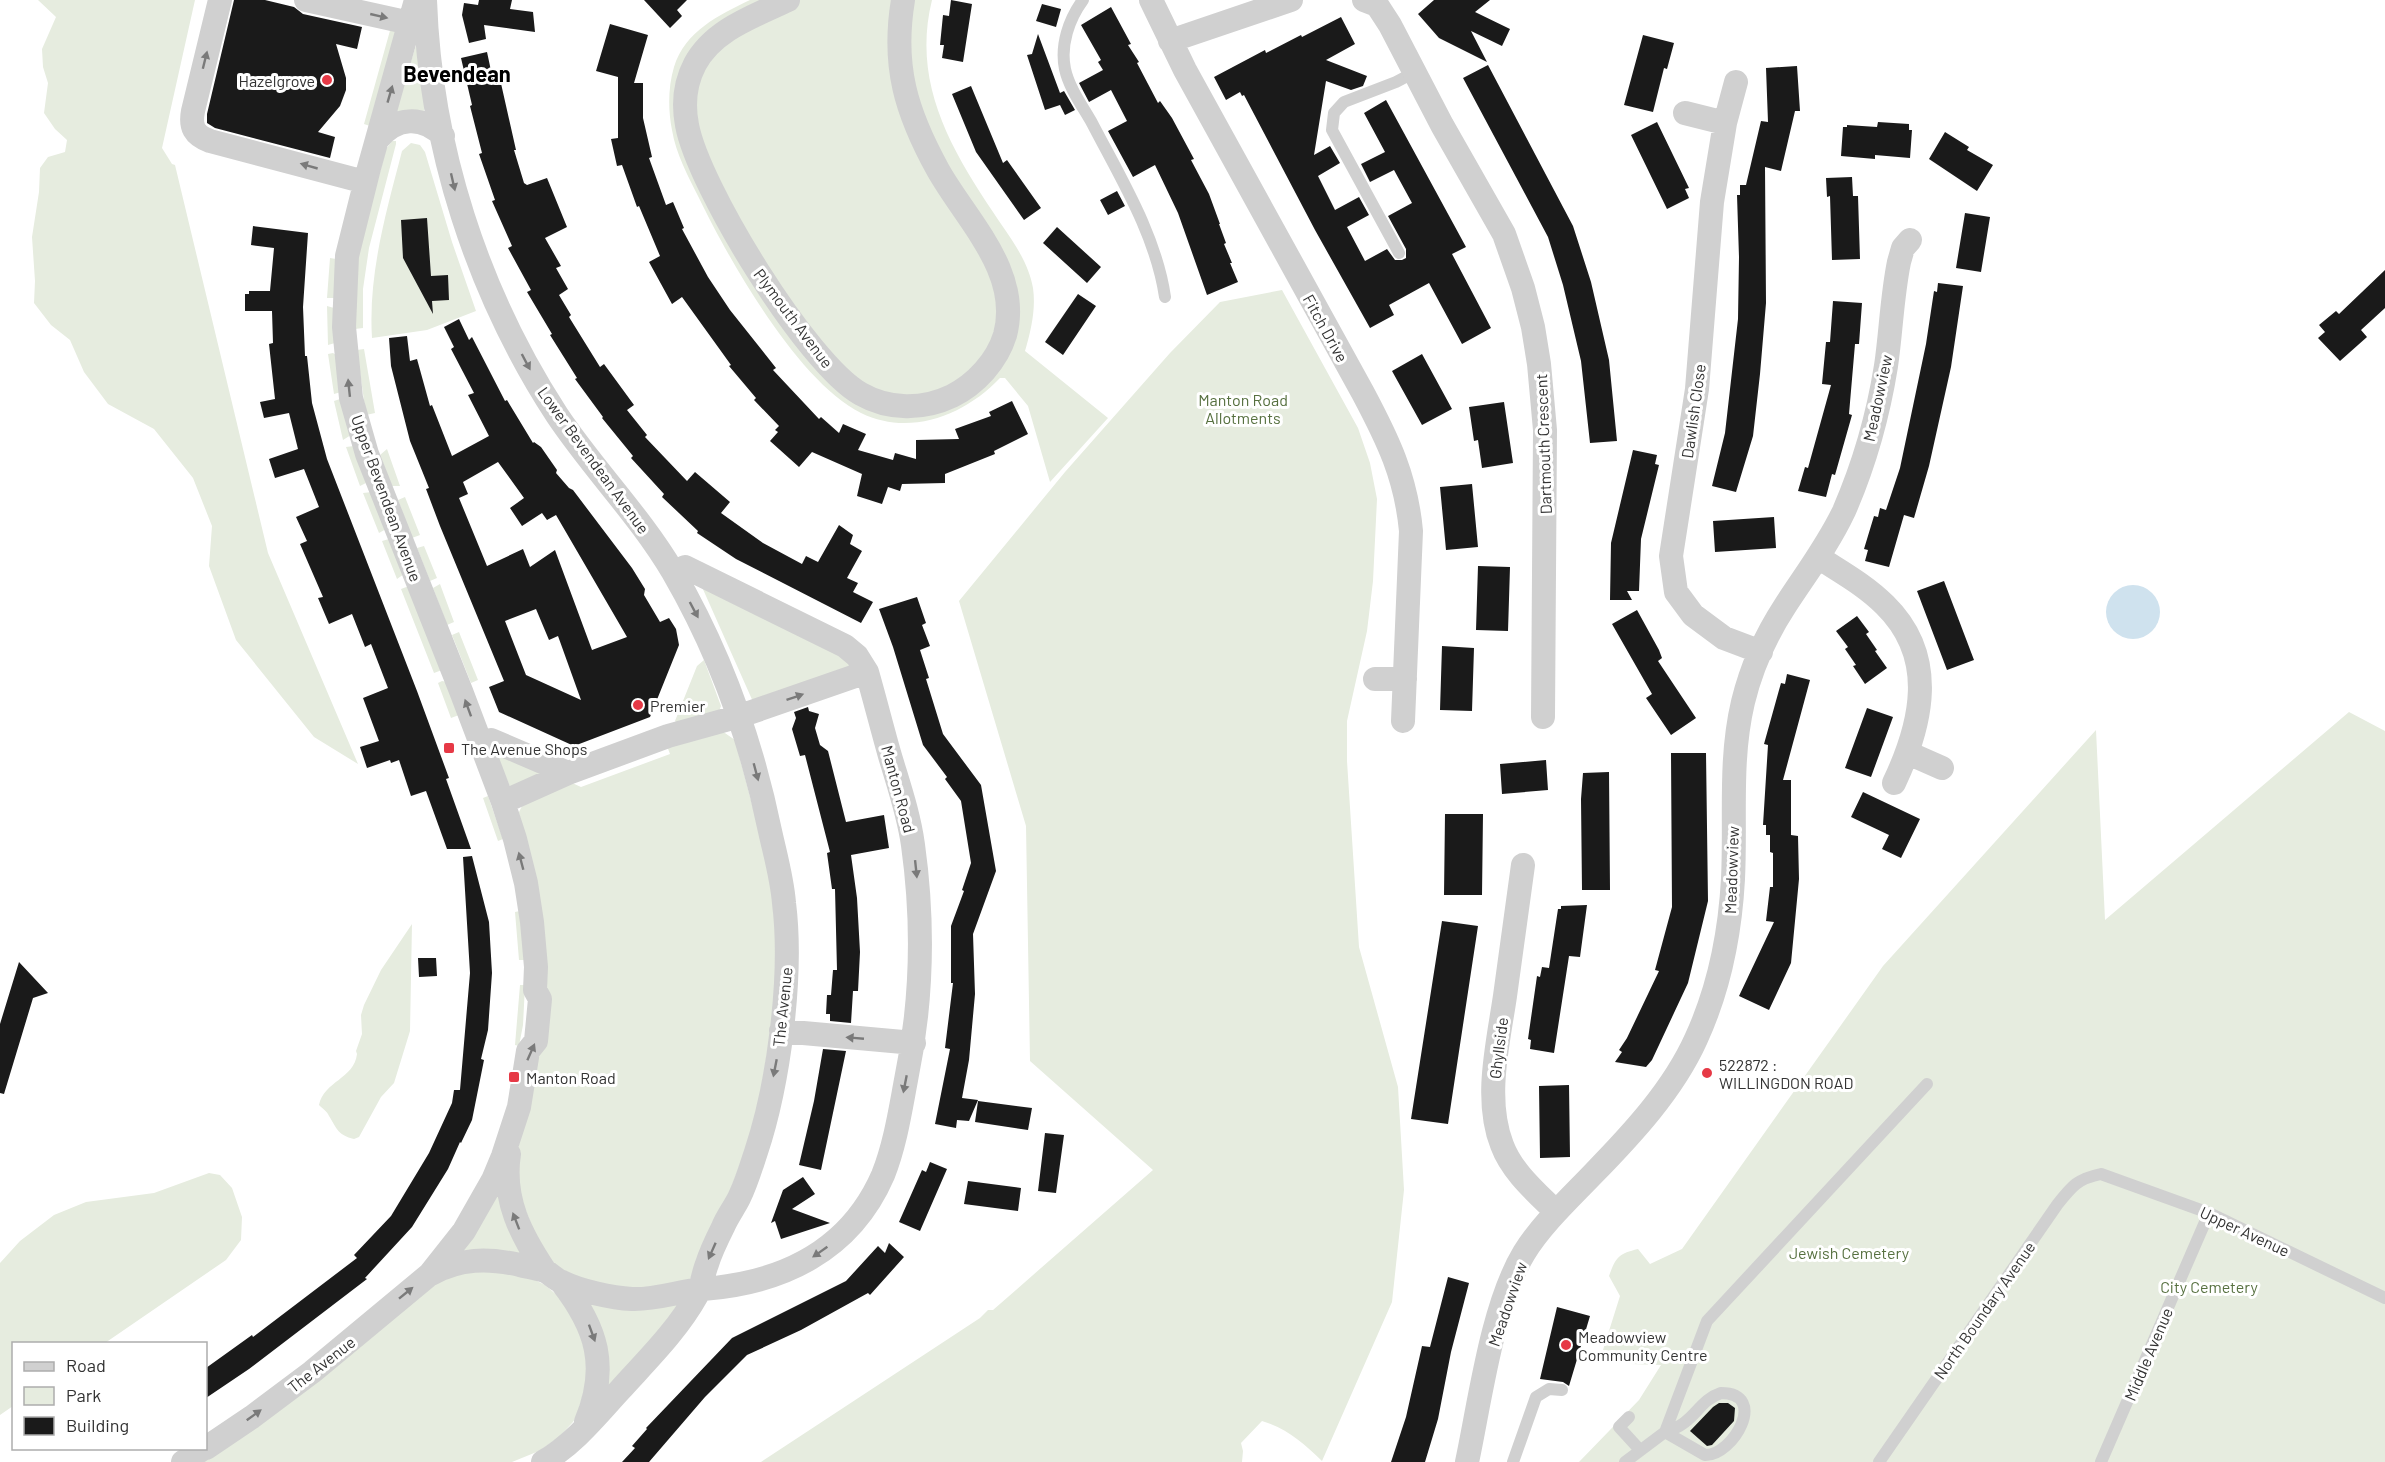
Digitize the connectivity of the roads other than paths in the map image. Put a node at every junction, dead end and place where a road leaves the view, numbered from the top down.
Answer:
1 (220, 0) edge
2 (306, 0) edge
3 (416, 0) edge
4 (425, 0) edge
5 (788, 0) edge
6 (893, 0) edge
7 (903, 0) edge
8 (1083, 0) edge
9 (1152, 0) edge
10 (1291, 0) edge
11 (1374, 2) edge
12 (410, 23) junction
13 (899, 26) junction
14 (1170, 41) junction
15 (1415, 72) junction
16 (1736, 82) dead end
17 (1685, 113) dead end
18 (1725, 123) junction
19 (443, 136) junction
20 (378, 139) junction
21 (365, 182) junction
22 (1910, 240) dead end
23 (1399, 253) dead end
24 (1164, 297) dead end
25 (1818, 557) junction
26 (674, 573) junction
27 (1761, 652) junction
28 (867, 672) junction
29 (1375, 679) dead end
30 (1405, 679) junction
31 (740, 716) junction
32 (1543, 717) dead end
33 (1403, 721) dead end
34 (481, 742) junction
35 (1908, 753) junction
36 (1942, 768) dead end
37 (568, 773) junction
38 (1894, 783) dead end
39 (503, 802) junction
40 (1523, 865) dead end
41 (781, 1031) junction
42 (914, 1043) junction
43 (1927, 1084) dead end
44 (519, 1107) junction
45 (2101, 1174) joint
46 (1556, 1212) junction
47 (2209, 1213) junction
48 (430, 1274) junction
49 (554, 1277) junction
50 (700, 1289) junction
51 (2385, 1298) edge
52 (1562, 1390) dead end
53 (1629, 1417) dead end
54 (582, 1432) junction
55 (1665, 1432) junction
56 (207, 1447) edge
57 (202, 1450) edge
58 (1640, 1450) junction
59 (183, 1462) edge
60 (543, 1462) edge
61 (1467, 1462) edge
62 (1513, 1462) edge
63 (1625, 1462) edge
64 (1879, 1462) edge
65 (2101, 1462) edge

21 -> 1 street
2 -> 12 street
3 - 12 street, Upper Bevendean Avenue
4 - 19 street, Lower Bevendean Avenue
5 - 13 street, Plymouth Avenue
6 - 13 street, Plymouth Avenue
7 - 13 street, Plymouth Avenue
8 - 24 lane
9 - 14 street, Fitch Drive
10 - 14 street
11 - 15 street, Dartmouth Crescent
20 -> 12 street, Upper Bevendean Avenue
14 - 30 street, Fitch Drive
15 - 23 lane
15 - 32 street, Dartmouth Crescent
16 - 18 street, Dawlish Close
17 - 18 street
18 - 27 street, Dawlish Close
19 - 20 street
19 -> 26 street, Lower Bevendean Avenue
20 - 21 street, Upper Bevendean Avenue
34 -> 21 street, Upper Bevendean Avenue
22 - 25 street, Meadowview
25 - 27 street, Meadowview
25 - 35 street
26 - 28 street
26 -> 31 street, Lower Bevendean Avenue
27 - 46 street, Meadowview
31 -> 28 street
28 -> 42 street, Manton Road
29 - 30 street
30 - 33 street, Fitch Drive
31 - 37 street
31 -> 41 street, The Avenue
34 - 37 street
34 - 39 street, Upper Bevendean Avenue
35 - 36 street
35 - 38 street
37 - 39 street
44 -> 39 street, The Avenue
40 - 46 street, Ghyllside
42 -> 41 street
41 -> 50 street, The Avenue
42 -> 50 street, Manton Road
43 - 55 lane
44 - 48 street, The Avenue
49 -> 44 street, The Avenue
45 - 47 lane, Upper Avenue
45 - 64 lane, North Boundary Avenue
46 - 61 street, Meadowview
47 - 51 lane, Upper Avenue
47 - 65 lane, Middle Avenue
48 - 49 street, The Avenue
56 -> 48 street, The Avenue
49 - 50 street, The Avenue
49 -> 54 street, The Avenue
50 - 54 street, The Avenue
52 - 62 lane
53 - 58 lane
54 - 60 street, The Avenue
55 - 55 lane
55 - 58 lane
57 - 59 street, The Avenue
58 - 63 lane

